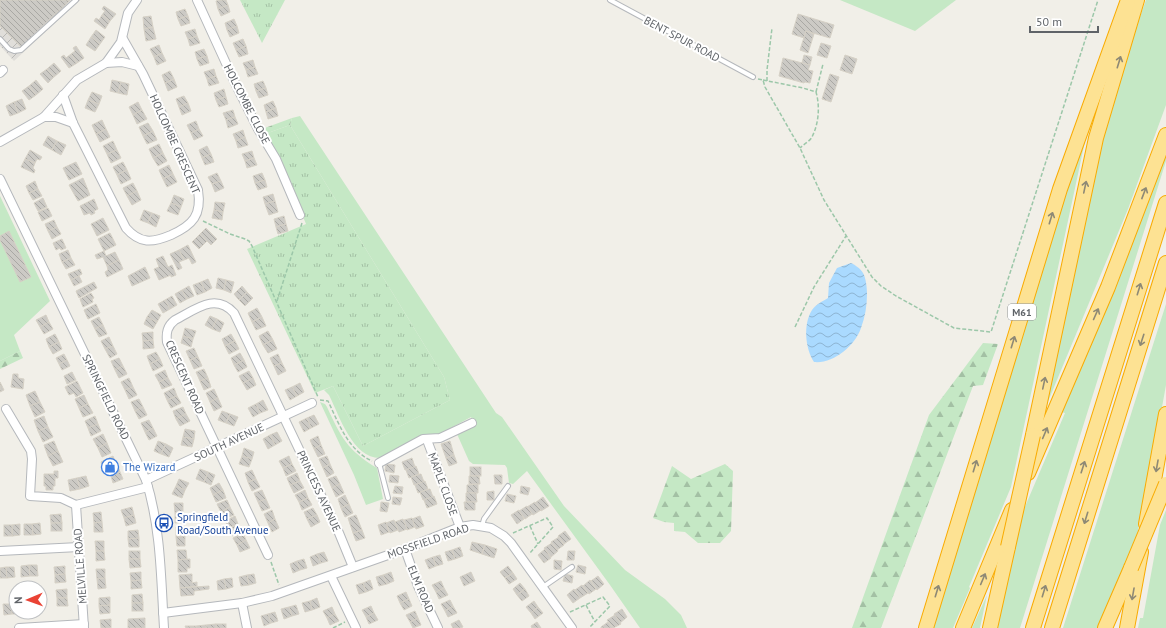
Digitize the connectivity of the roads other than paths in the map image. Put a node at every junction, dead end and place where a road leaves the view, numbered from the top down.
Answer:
1 (76, 0) edge
2 (136, 0) edge
3 (197, 0) edge
4 (610, 0) edge
5 (1128, 0) edge
6 (1137, 0) edge
7 (123, 39) junction
8 (0, 40) edge
9 (106, 63) junction
10 (138, 66) junction
11 (753, 77) road end
12 (63, 95) junction
13 (44, 117) junction
14 (73, 123) junction
15 (1166, 135) edge
16 (0, 142) edge
17 (0, 179) edge
18 (1166, 202) edge
19 (289, 212) dead end
20 (1166, 263) edge
21 (316, 402) road end
22 (6, 409) edge
23 (1166, 414) edge
24 (284, 416) junction
25 (472, 423) dead end
26 (427, 440) junction
27 (217, 448) junction
28 (379, 463) joint
29 (147, 484) junction
30 (1166, 484) edge
31 (508, 486) dead end
32 (388, 498) dead end
33 (76, 505) junction
34 (482, 526) junction
35 (460, 527) junction
36 (79, 547) junction
37 (404, 549) junction
38 (0, 551) edge
39 (268, 555) road end
40 (353, 567) junction
41 (572, 567) dead end
42 (331, 576) junction
43 (543, 587) junction
44 (242, 603) junction
45 (163, 613) junction
46 (84, 626) edge
47 (570, 627) edge
48 (19, 628) edge
49 (164, 628) edge
50 (247, 628) edge
51 (356, 628) edge
52 (438, 628) edge
53 (926, 628) edge
54 (963, 628) edge
55 (990, 628) edge
56 (1033, 628) edge
57 (1052, 628) edge
58 (1105, 628) edge
59 (1127, 628) edge

1 - 8 lane
2 - 7 street
3 - 19 street, HOLCOMBE CLOSE
4 - 11 lane, BENT SPUR ROAD
53 -> 5 highway, M61
55 -> 6 highway, bridge
7 - 9 street
7 - 10 street, HOLCOMBE CRESCENT
9 - 10 street
9 - 12 street
10 - 14 street, HOLCOMBE CRESCENT
12 - 13 street
12 - 14 street
13 - 14 street
13 - 16 street
54 -> 15 highway
17 - 29 street, SPRINGFIELD ROAD
56 -> 18 highway
20 -> 57 highway
21 - 24 street, SOUTH AVENUE
22 - 33 street
23 -> 59 highway
24 - 27 street, SOUTH AVENUE
24 - 27 street, CRESCENT ROAD
24 - 40 street, PRINCESS AVENUE
25 - 26 street
26 - 28 street
26 - 35 street, MAPLE CLOSE
27 - 29 street, SOUTH AVENUE
27 - 39 street
28 - 32 lane
29 - 33 street, SOUTH AVENUE
29 - 45 street, SPRINGFIELD ROAD
30 - 58 highway, bridge
31 - 34 lane
33 - 36 street, MELVILLE ROAD
34 - 35 street, MOSSFIELD ROAD
34 - 43 street, MOSSFIELD ROAD
35 - 37 street, MOSSFIELD ROAD
36 - 38 street
36 - 46 street, MELVILLE ROAD
37 - 40 street, MOSSFIELD ROAD
37 - 52 street, ELM ROAD
40 - 42 street, MOSSFIELD ROAD
41 - 43 lane
42 - 44 street, MOSSFIELD ROAD
42 - 51 street
43 - 47 street, MOSSFIELD ROAD
44 - 45 street, MOSSFIELD ROAD
44 - 50 street
45 - 49 street, SPRINGFIELD ROAD
46 - 48 street

